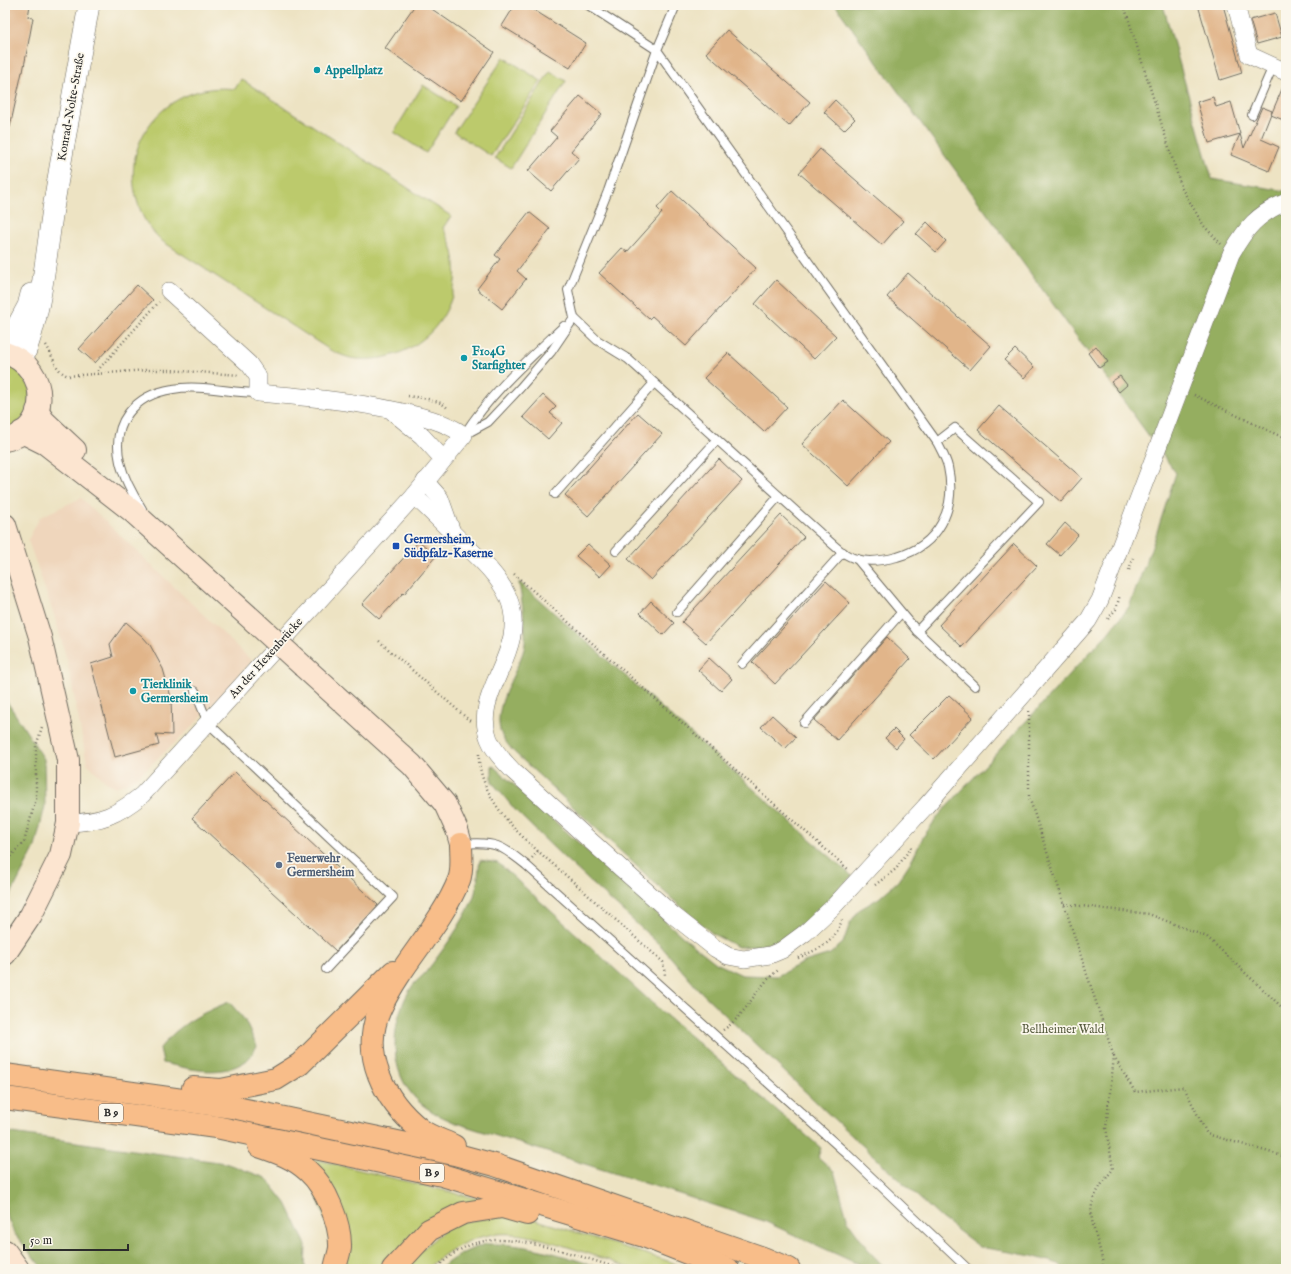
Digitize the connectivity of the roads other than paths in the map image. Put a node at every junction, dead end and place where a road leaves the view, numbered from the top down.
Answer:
1 (89, 5) edge
2 (588, 5) edge
3 (676, 5) edge
4 (1236, 5) edge
5 (657, 50) junction
6 (1279, 69) edge
7 (1252, 115) dead end
8 (1286, 202) edge
9 (169, 292) road end
10 (574, 318) junction
11 (11, 354) edge
12 (654, 384) junction
13 (255, 388) junction
14 (390, 409) junction
15 (37, 411) junction
16 (464, 435) junction
17 (10, 439) edge
18 (717, 440) junction
19 (937, 442) junction
20 (443, 459) junction
21 (425, 481) junction
22 (555, 494) dead end
23 (414, 496) junction
24 (779, 496) junction
25 (132, 511) junction
26 (5, 525) edge
27 (154, 531) junction
28 (453, 533) junction
29 (5, 549) edge
30 (616, 552) dead end
31 (843, 552) junction
32 (857, 560) junction
33 (29, 601) junction
34 (677, 612) dead end
35 (901, 613) junction
36 (917, 631) junction
37 (742, 664) dead end
38 (975, 686) dead end
39 (194, 691) dead end
40 (208, 723) junction
41 (804, 723) dead end
42 (68, 823) junction
43 (461, 844) junction
44 (5, 954) edge
45 (412, 956) junction
46 (326, 969) dead end
47 (5, 1075) edge
48 (112, 1089) junction
49 (5, 1098) edge
50 (216, 1127) junction
51 (495, 1165) junction
52 (644, 1236) junction
53 (5, 1251) edge
54 (18, 1269) edge
55 (335, 1269) edge
56 (392, 1269) edge
57 (728, 1269) edge
58 (789, 1269) edge
59 (968, 1269) edge

1 - 11 street, Konrad-Nolte-Straße
2 - 5 lane
3 - 5 lane
4 - 6 street
5 - 10 lane
5 - 19 lane
6 - 7 lane
8 - 28 street
9 - 13 street
10 - 12 lane
10 - 16 lane
10 - 16 lane
11 - 15 main road, B 9
12 - 18 lane
12 - 22 lane
13 - 14 street
13 - 27 lane
14 - 16 street
14 - 20 street
15 - 17 main road, B 9
15 - 25 main road, B 9
16 - 20 street, An der Hexenbrücke
17 - 25 main road, B 9
18 - 24 lane
18 - 30 lane
19 - 32 lane
19 - 36 lane
20 - 21 street, An der Hexenbrücke
21 - 23 street, An der Hexenbrücke
21 - 28 street
23 - 28 street
23 - 40 street, An der Hexenbrücke
24 - 31 lane
24 - 34 lane
25 - 27 main road, B 9
26 - 33 main road
27 - 43 main road, B 9, bridge
29 - 33 main road
31 - 32 lane
31 - 37 lane
32 - 35 lane
33 - 42 main road
35 - 36 lane
35 - 41 lane
36 - 38 lane
39 - 40 lane
40 - 42 street, An der Hexenbrücke
40 - 46 lane
42 - 44 main road
43 - 45 highway, B 9
43 - 59 lane
45 - 48 highway, B 9
45 - 51 highway, B 9
47 - 48 highway, B 9
48 - 51 highway, B 9
49 - 50 highway, B 9
50 - 52 highway, B 9
50 - 55 highway, B 9
51 - 58 highway, B 9
52 - 56 highway
52 - 57 highway, B 9
53 - 54 main road

